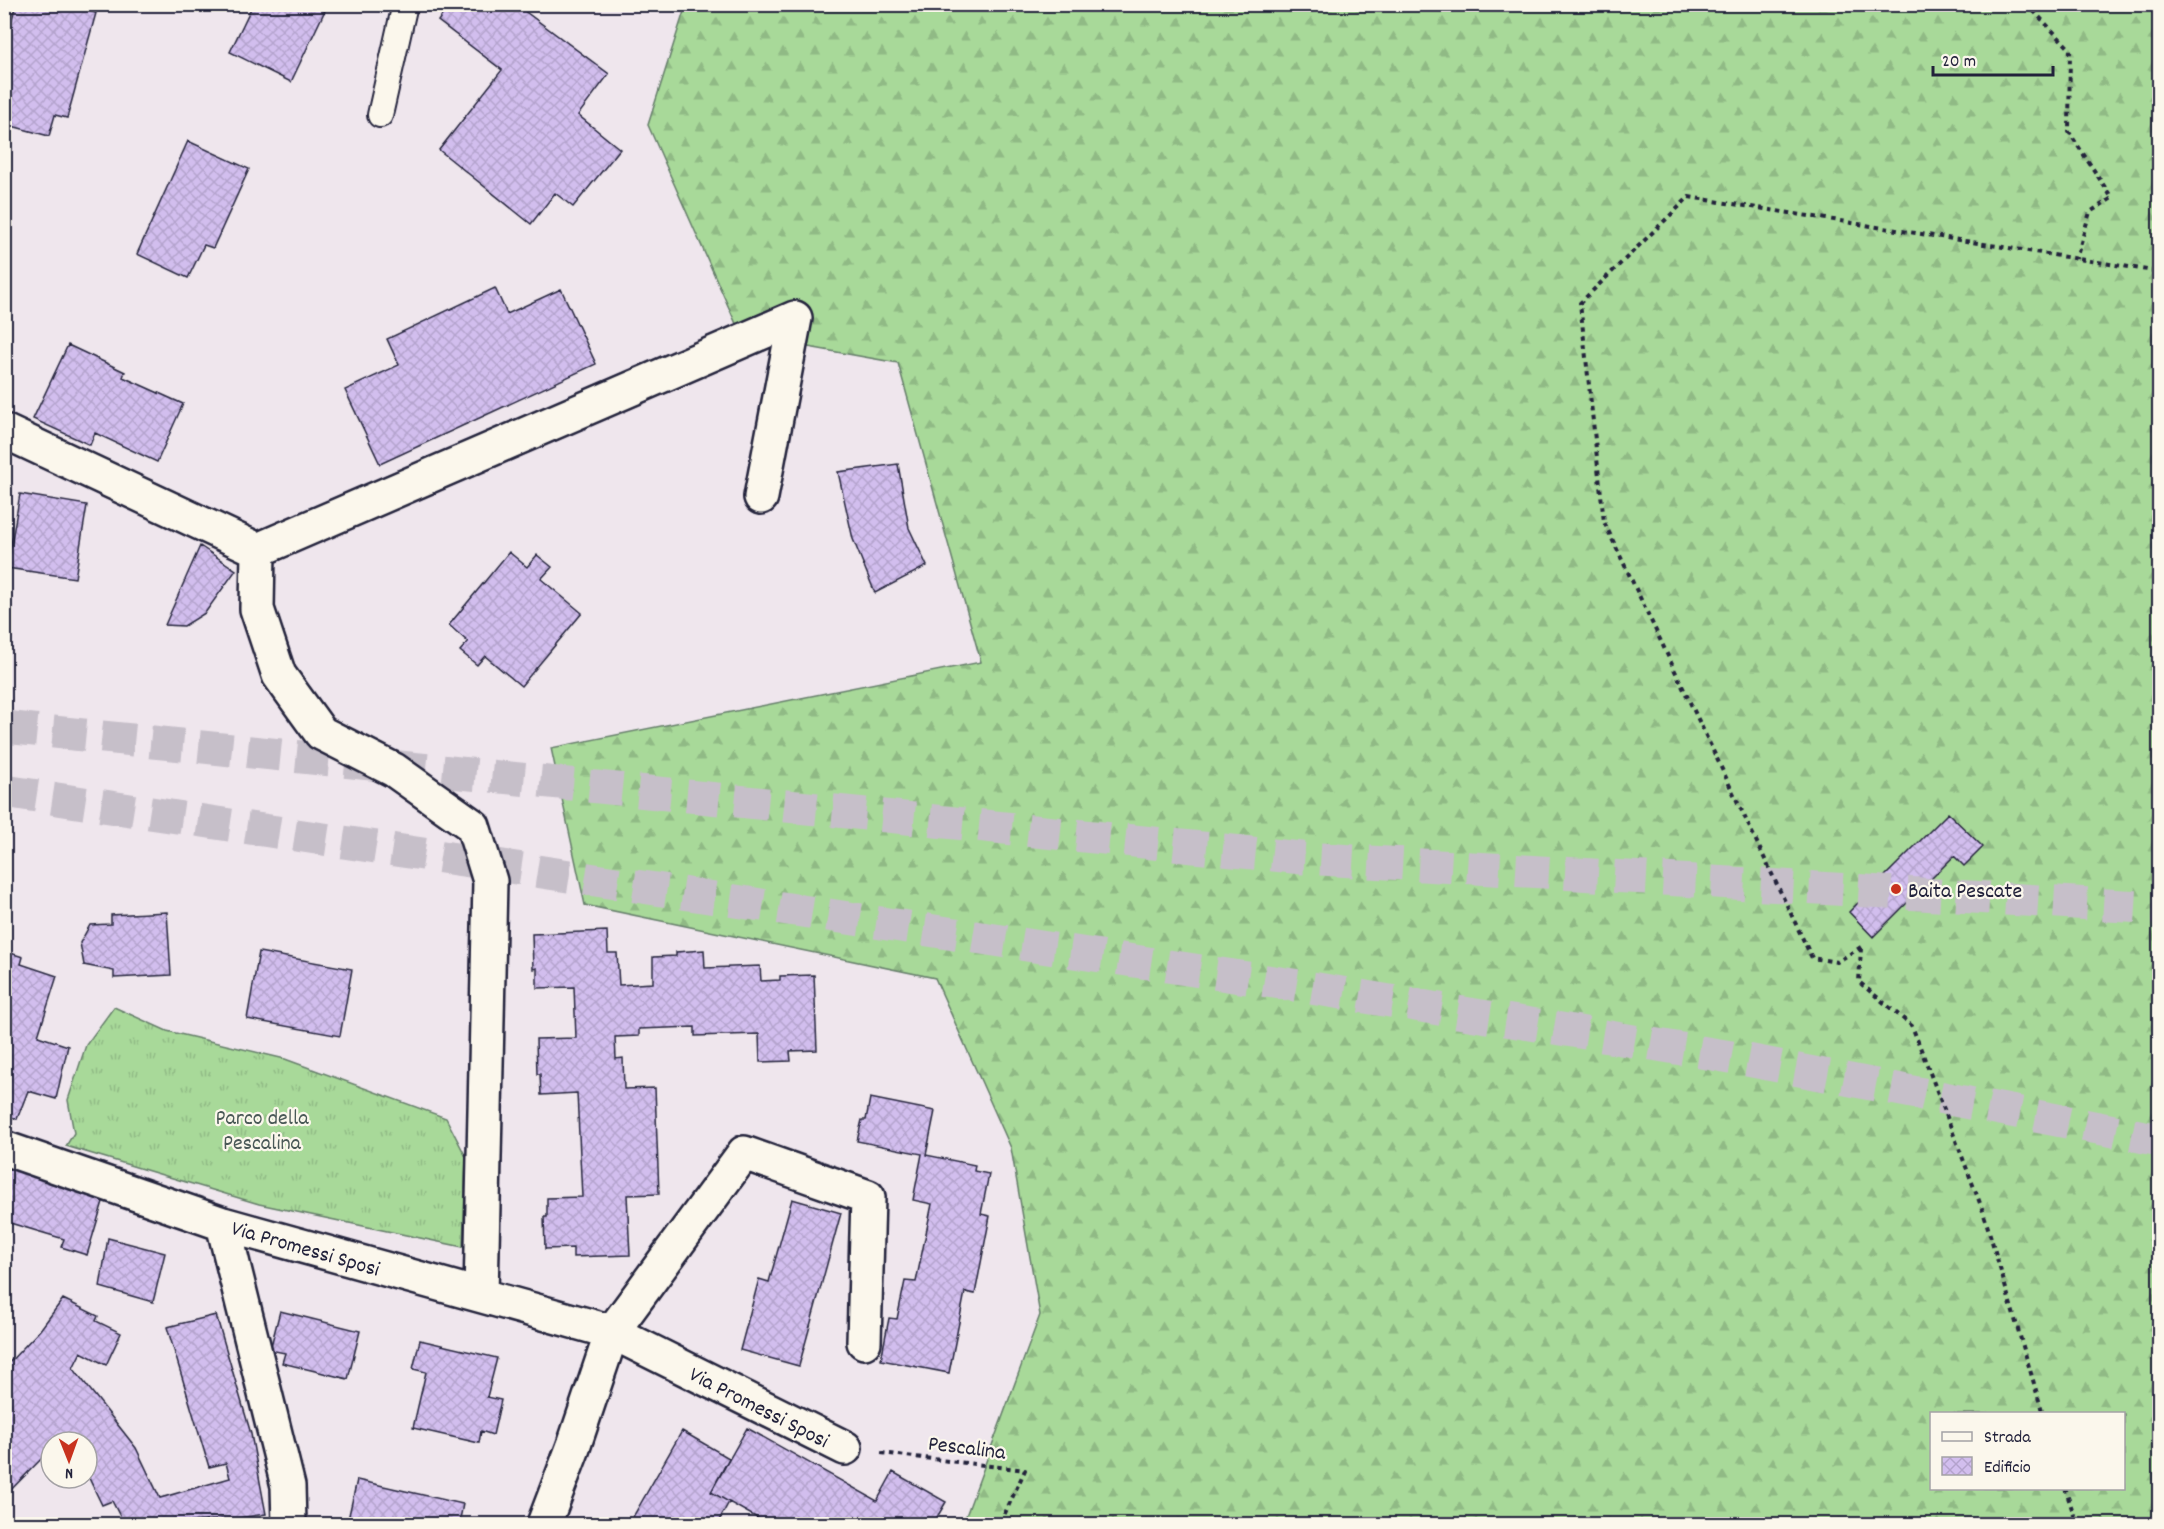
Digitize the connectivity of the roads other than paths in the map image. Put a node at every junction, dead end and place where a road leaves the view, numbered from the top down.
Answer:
1 (405, 4) edge
2 (380, 115) dead end
3 (4, 431) edge
4 (761, 497) dead end
5 (258, 550) junction
6 (4, 1148) edge
7 (224, 1224) junction
8 (481, 1295) junction
9 (612, 1332) junction
10 (864, 1342) dead end
11 (845, 1448) road end
12 (289, 1524) edge
13 (544, 1524) edge

1 - 2 lane
3 - 5 street
4 - 5 street
5 - 8 street
6 - 7 street, Via Promessi Sposi
7 - 8 street, Via Promessi Sposi
7 - 12 street
8 - 9 street, Via Promessi Sposi
9 - 10 street
9 - 11 street, Via Promessi Sposi
9 - 13 street

